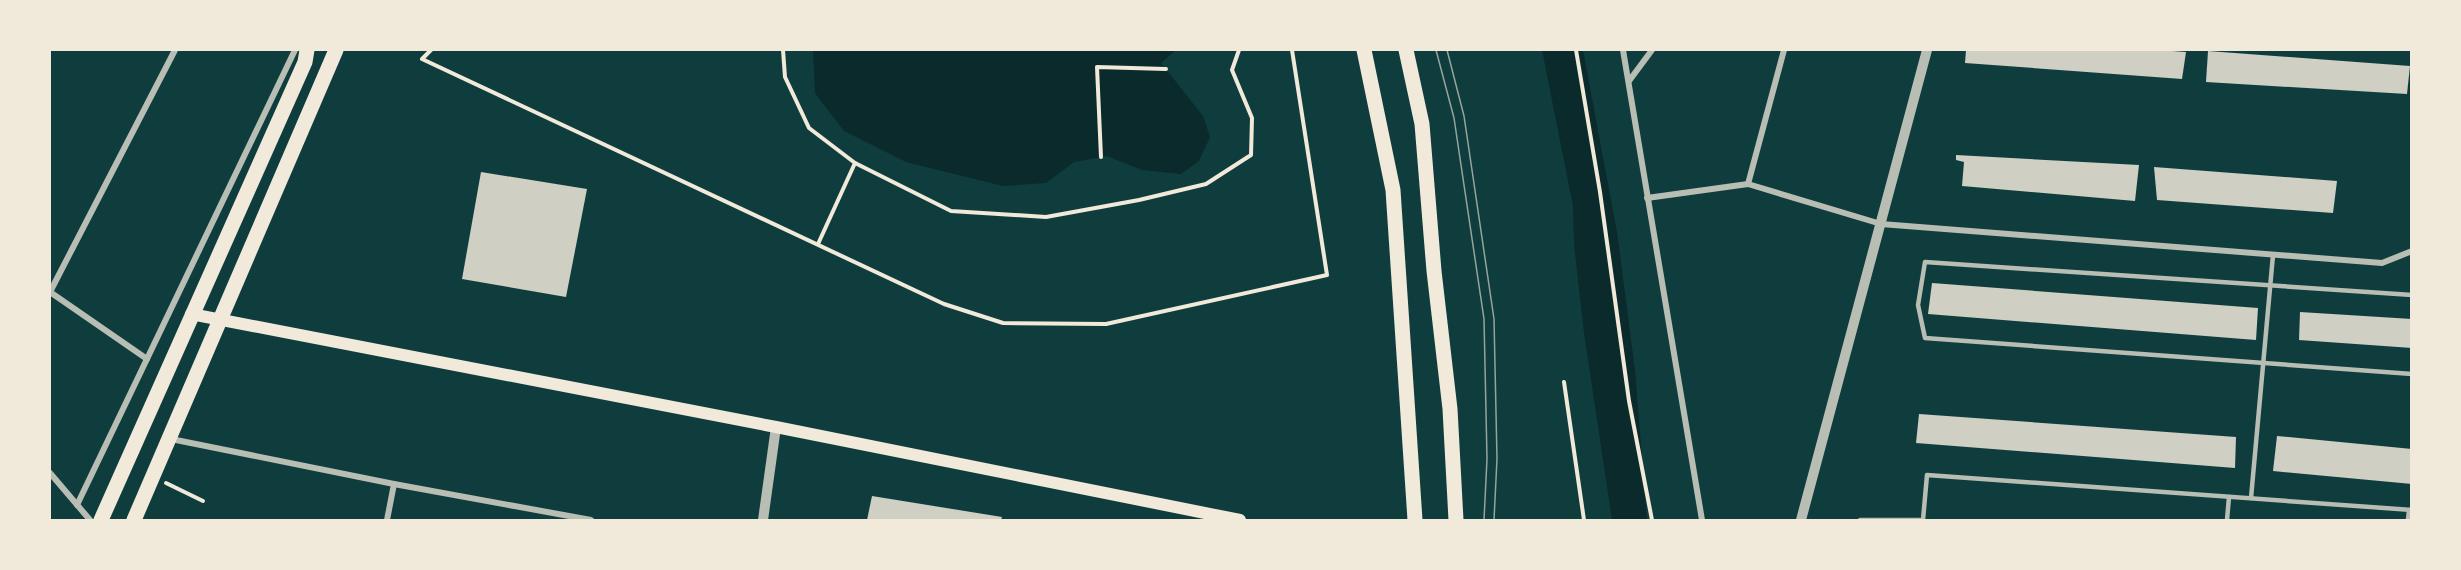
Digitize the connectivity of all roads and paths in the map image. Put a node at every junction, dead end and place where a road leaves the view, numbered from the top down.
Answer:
1 (175, 50) edge
2 (295, 50) edge
3 (307, 50) edge
4 (336, 50) edge
5 (431, 50) edge
6 (783, 50) edge
7 (1239, 50) edge
8 (1292, 50) edge
9 (1364, 50) edge
10 (1406, 50) edge
11 (1576, 50) edge
12 (1623, 50) edge
13 (1652, 50) edge
14 (1784, 50) edge
15 (1927, 50) edge
16 (1166, 69) dead end
17 (1629, 81) junction
18 (1101, 157) dead end
19 (855, 163) junction
20 (1748, 184) junction
21 (1647, 198) junction
22 (1881, 224) junction
23 (818, 244) junction
24 (2412, 251) edge
25 (2273, 255) junction
26 (2270, 285) junction
27 (50, 292) edge
28 (2411, 295) edge
29 (191, 314) junction
30 (221, 320) junction
31 (147, 359) junction
32 (2265, 364) junction
33 (2412, 374) edge
34 (1564, 382) dead end
35 (776, 427) junction
36 (167, 439) junction
37 (50, 473) edge
38 (394, 484) junction
39 (2229, 497) junction
40 (2251, 498) junction
41 (77, 506) junction
42 (2410, 510) edge
43 (90, 520) edge
44 (101, 520) edge
45 (134, 520) edge
46 (387, 520) edge
47 (591, 520) edge
48 (763, 520) edge
49 (1240, 520) edge
50 (1416, 520) edge
51 (1456, 520) edge
52 (1584, 520) edge
53 (1652, 520) edge
54 (1702, 520) edge
55 (1801, 520) edge
56 (1860, 520) edge
57 (2227, 520) edge
58 (2408, 520) edge

1 - 27 street
2 - 31 street
3 - 29 main road
4 - 30 main road
5 - 23 path
6 - 19 path
7 - 19 path
8 - 23 path
9 - 50 main road
10 - 51 main road
11 - 53 path
12 - 17 street
13 - 17 street
14 - 20 street
15 - 22 street
16 - 18 path
17 - 21 street
19 - 23 path
20 - 21 street
20 - 22 street
21 - 54 street
22 - 25 street
22 - 55 street
24 - 25 street
25 - 26 lane
26 - 28 lane
26 - 32 lane
26 - 32 lane
27 - 31 street
29 - 30 main road
29 - 44 main road
30 - 35 main road
30 - 36 main road
31 - 41 street
32 - 33 lane
32 - 40 lane
34 - 52 path
35 - 48 street
35 - 49 main road
36 - 38 street
36 - 45 main road
37 - 41 street
38 - 46 street
38 - 47 street
39 - 40 lane
39 - 56 lane
39 - 57 lane
40 - 42 lane
41 - 43 street
42 - 58 lane

